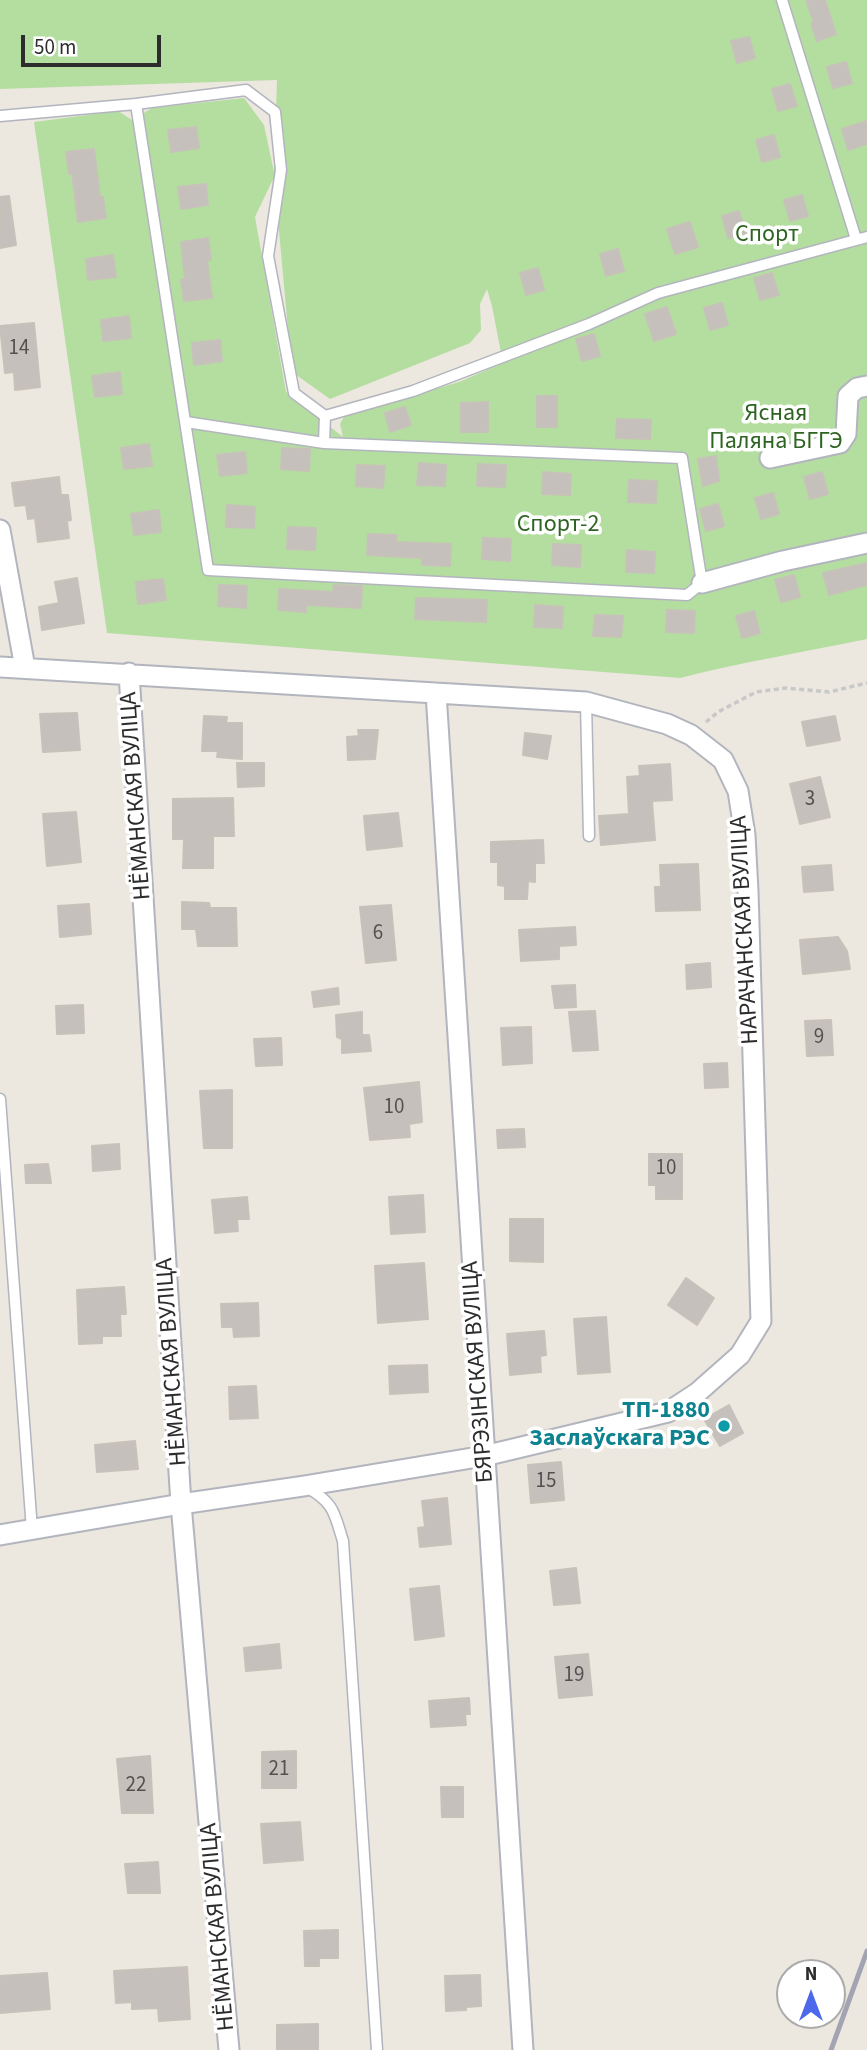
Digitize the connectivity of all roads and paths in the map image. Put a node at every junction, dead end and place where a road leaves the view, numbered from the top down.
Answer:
1 (782, 0) edge
2 (136, 104) junction
3 (0, 116) edge
4 (862, 238) edge
5 (867, 386) edge
6 (325, 416) junction
7 (186, 422) junction
8 (324, 443) junction
9 (771, 458) dead end
10 (0, 530) edge
11 (867, 543) edge
12 (702, 583) junction
13 (0, 667) edge
14 (26, 668) junction
15 (129, 673) junction
16 (867, 683) edge
17 (436, 693) junction
18 (586, 702) junction
19 (691, 735) junction
20 (589, 836) dead end
21 (0, 1099) edge
22 (484, 1456) junction
23 (304, 1486) junction
24 (181, 1504) junction
25 (32, 1530) junction
26 (0, 1535) edge
27 (229, 2050) edge
28 (377, 2050) edge
29 (523, 2050) edge

1 - 4 lane
2 - 3 lane
2 - 6 lane
2 - 7 lane
4 - 6 lane
5 - 9 street
6 - 8 lane
7 - 8 lane
7 - 12 lane
8 - 12 lane
10 - 14 street
11 - 12 street
13 - 14 street, НАРАЧАНСКАЯ ВУЛІЦА
14 - 15 street, НАРАЧАНСКАЯ ВУЛІЦА
15 - 17 street, НАРАЧАНСКАЯ ВУЛІЦА
15 - 24 street, НЁМАНСКАЯ ВУЛІЦА
16 - 19 path
17 - 18 street, НАРАЧАНСКАЯ ВУЛІЦА
17 - 22 street, БЯРЭЗІНСКАЯ ВУЛІЦА
18 - 19 street, НАРАЧАНСКАЯ ВУЛІЦА
18 - 20 lane
19 - 22 street, НАРАЧАНСКАЯ ВУЛІЦА
21 - 25 lane
22 - 23 street
22 - 29 street, БЯРЭЗІНСКАЯ ВУЛІЦА
23 - 24 street
23 - 28 lane
24 - 25 street
24 - 27 street, НЁМАНСКАЯ ВУЛІЦА
25 - 26 street

